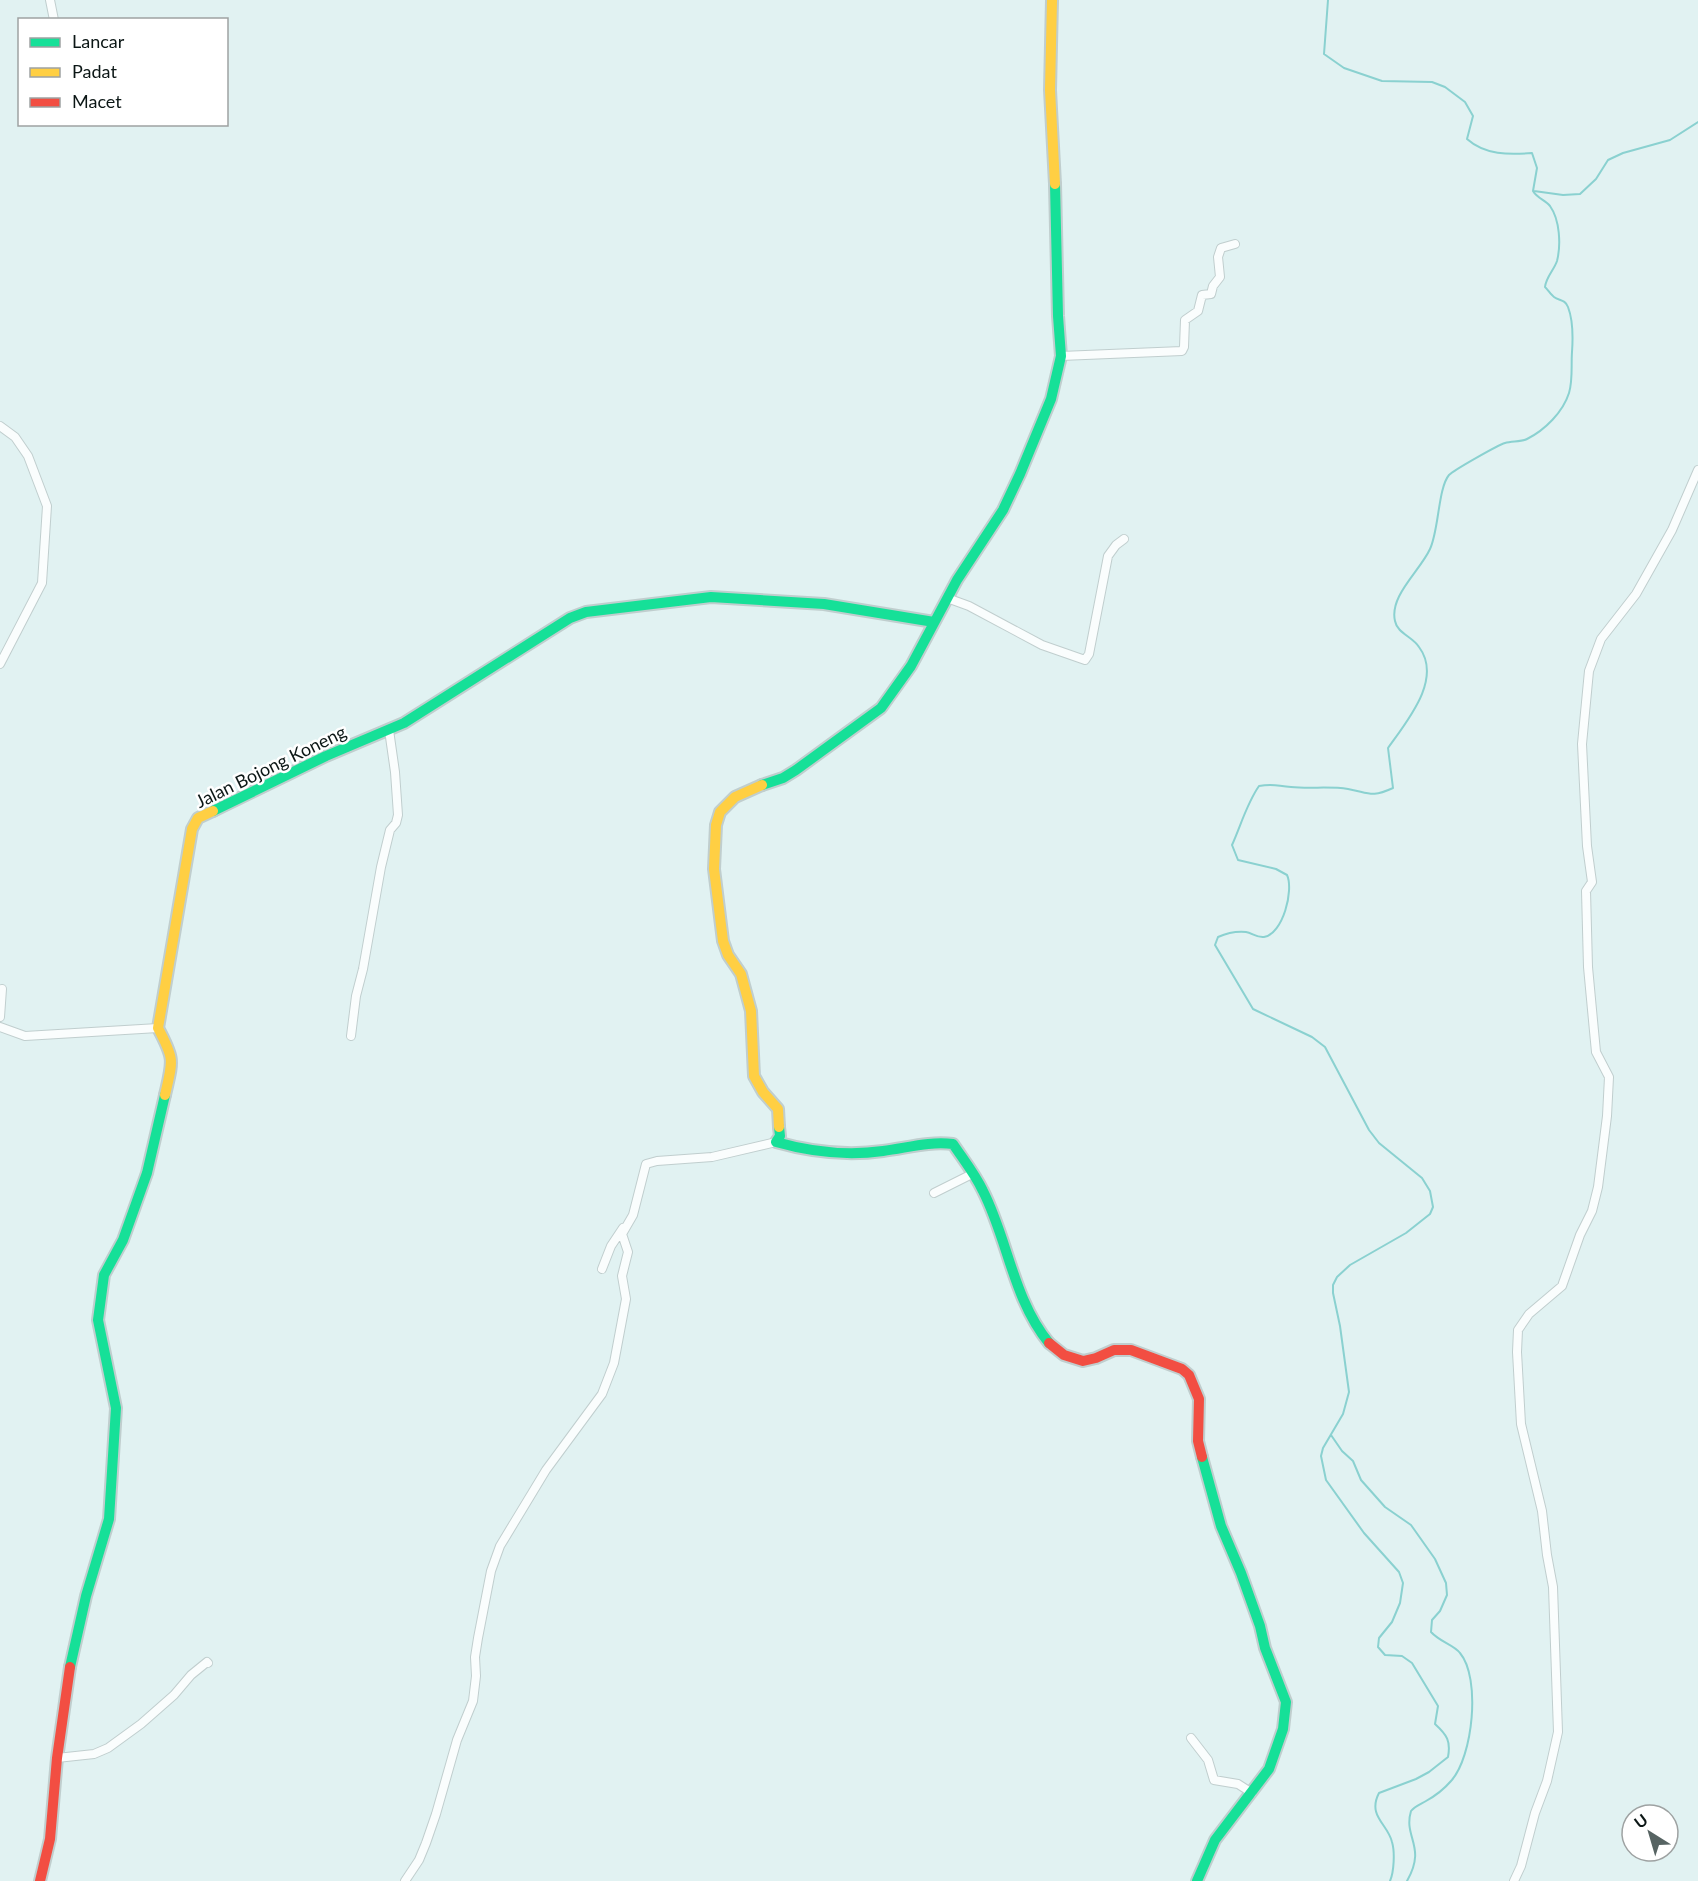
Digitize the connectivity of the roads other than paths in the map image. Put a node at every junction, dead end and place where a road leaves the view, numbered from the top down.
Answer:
1 (50, 0) edge
2 (1052, 0) edge
3 (54, 18) edge
4 (1235, 244) dead end
5 (1060, 357) junction
6 (0, 426) edge
7 (1698, 470) edge
8 (1124, 538) dead end
9 (947, 598) junction
10 (933, 622) junction
11 (0, 664) edge
12 (389, 730) junction
13 (2, 989) dead end
14 (0, 1017) edge
15 (0, 1027) edge
16 (158, 1028) junction
17 (351, 1036) dead end
18 (776, 1142) junction
19 (972, 1174) junction
20 (934, 1193) dead end
21 (627, 1226) junction
22 (602, 1269) dead end
23 (208, 1663) dead end
24 (1191, 1738) dead end
25 (57, 1758) junction
26 (1252, 1793) junction
27 (40, 1881) edge
28 (405, 1881) edge
29 (1197, 1881) edge
30 (1514, 1881) edge

1 - 3 street
2 - 5 street
4 - 5 street
5 - 9 street
6 - 11 street
7 - 30 street
8 - 9 street
9 - 10 street
10 - 12 street, Jalan Bojong Koneng
10 - 18 street
12 - 16 street, Jalan Bojong Koneng
12 - 17 street
13 - 14 street
15 - 16 street
16 - 25 street
18 - 19 street
18 - 21 street
19 - 20 street
19 - 26 street
21 - 22 street
21 - 28 street
23 - 25 street
24 - 26 street
25 - 27 street
26 - 29 street

